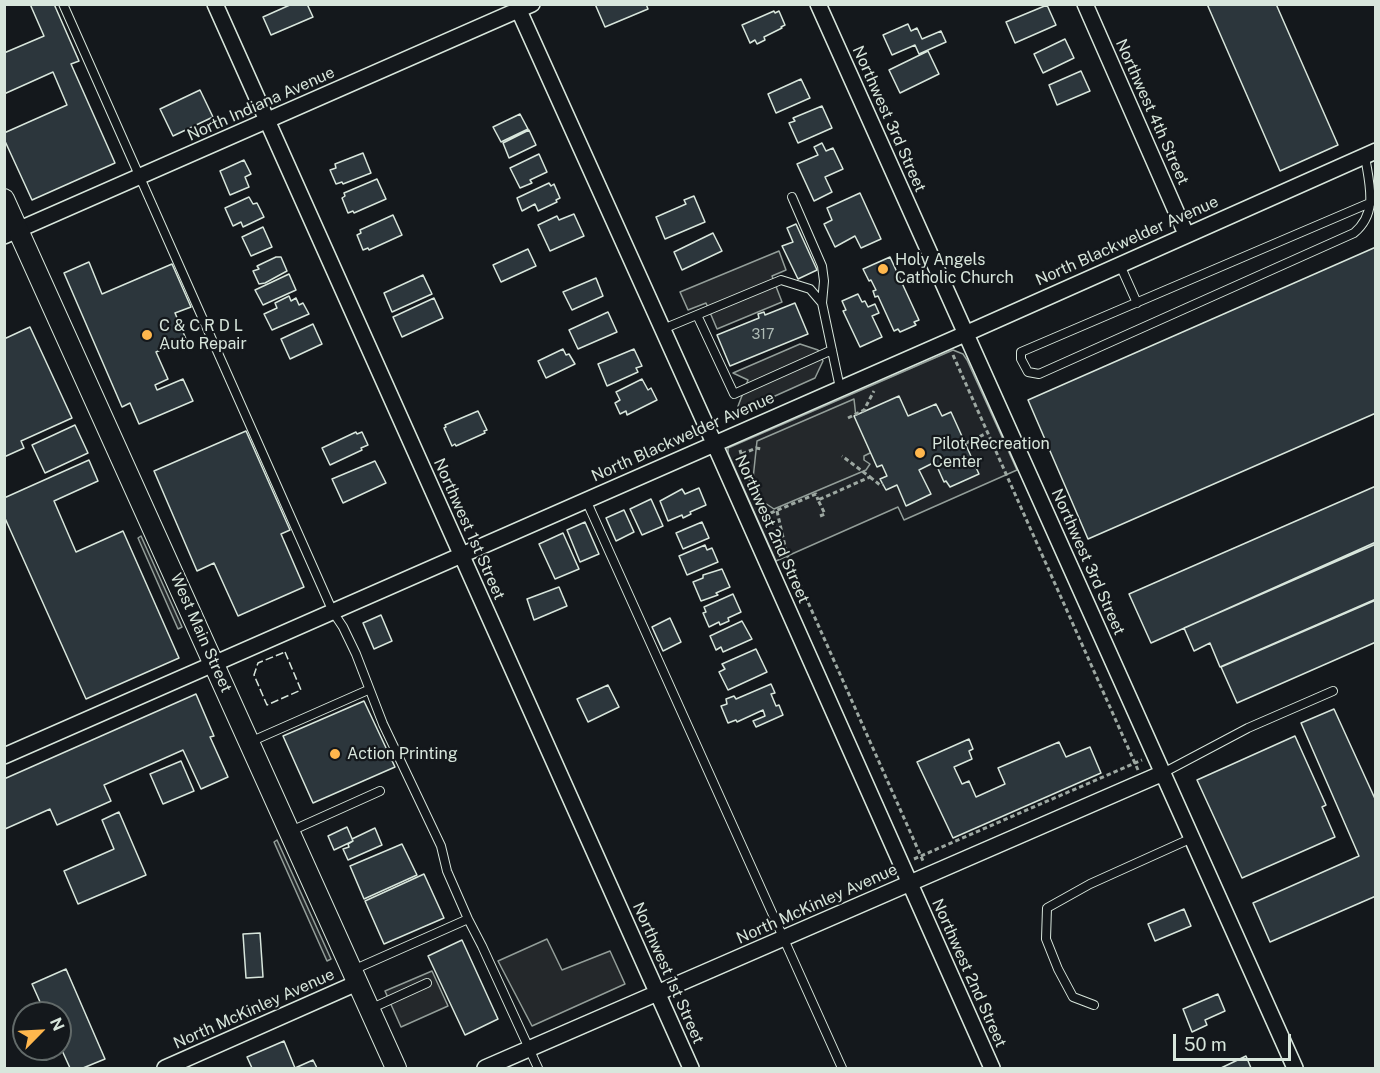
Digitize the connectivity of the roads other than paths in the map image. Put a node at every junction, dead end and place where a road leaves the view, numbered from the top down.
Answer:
1 (63, 4) edge
2 (215, 4) edge
3 (818, 4) edge
4 (1085, 4) edge
5 (522, 6) edge
6 (267, 122) junction
7 (1370, 153) edge
8 (140, 177) junction
9 (792, 197) dead end
10 (4, 199) edge
11 (1372, 202) junction
12 (12, 233) edge
13 (1186, 234) junction
14 (1120, 265) junction
15 (822, 303) junction
16 (1137, 303) junction
17 (697, 315) junction
18 (663, 329) junction
19 (965, 334) junction
20 (832, 350) junction
21 (840, 388) junction
22 (714, 443) junction
23 (586, 500) junction
24 (461, 556) junction
25 (333, 612) junction
26 (215, 664) junction
27 (368, 690) junction
28 (1333, 691) dead end
29 (250, 742) junction
30 (4, 756) edge
31 (1163, 773) junction
32 (380, 791) dead end
33 (290, 831) junction
34 (1192, 838) junction
35 (909, 883) junction
36 (468, 919) junction
37 (783, 938) junction
38 (354, 977) junction
39 (427, 984) dead end
40 (657, 993) junction
41 (1094, 1005) dead end
42 (369, 1010) junction
43 (530, 1049) junction
44 (165, 1068) edge
45 (396, 1068) edge
46 (485, 1068) edge
47 (538, 1068) edge
48 (691, 1068) edge
49 (842, 1068) edge
50 (992, 1068) edge
51 (1295, 1068) edge

1 - 8 lane
2 - 6 street, Northwest 1st Street
3 - 19 street, Northwest 3rd Street
4 - 13 street, Northwest 4th Street
5 - 6 street, North Indiana Avenue
5 - 18 street, Northwest 2nd Street
6 - 8 street, North Indiana Avenue
6 - 24 street, Northwest 1st Street
7 - 11 lane
7 - 13 street, North Blackwelder Avenue
8 - 12 street, North Indiana Avenue
8 - 25 lane
9 - 15 lane
10 - 12 main road, West Main Street
11 - 16 lane
11 - 16 lane
12 - 26 main road, West Main Street
13 - 14 street, North Blackwelder Avenue
14 - 16 lane
14 - 19 street, North Blackwelder Avenue
15 - 17 lane
15 - 20 lane
17 - 18 lane
17 - 20 lane
18 - 22 street, Northwest 2nd Street
19 - 21 street, North Blackwelder Avenue
19 - 31 street, Northwest 3rd Street
20 - 21 lane
21 - 22 street, North Blackwelder Avenue
22 - 23 street, North Blackwelder Avenue
22 - 35 street, Northwest 2nd Street
23 - 24 street, North Blackwelder Avenue
23 - 37 lane
24 - 25 street, North Blackwelder Avenue
24 - 40 street, Northwest 1st Street
25 - 26 street, North Blackwelder Avenue
25 - 27 lane
26 - 29 main road, West Main Street
26 - 30 street, North Blackwelder Avenue
27 - 29 lane
27 - 36 lane
28 - 31 lane
29 - 33 main road, West Main Street
31 - 34 street, Northwest 3rd Street
31 - 35 street, North McKinley Avenue
32 - 33 lane
33 - 38 main road, West Main Street
34 - 41 lane
34 - 51 street, Northwest 3rd Street
35 - 37 street, North McKinley Avenue
35 - 50 street, Northwest 2nd Street
36 - 38 lane
36 - 43 lane
37 - 40 street, North McKinley Avenue
37 - 49 lane
38 - 42 main road, West Main Street
38 - 44 street, North McKinley Avenue
39 - 42 lane
40 - 43 street, North McKinley Avenue
40 - 48 street, Northwest 1st Street
42 - 45 main road, West Main Street
43 - 46 street, North McKinley Avenue
43 - 47 lane

